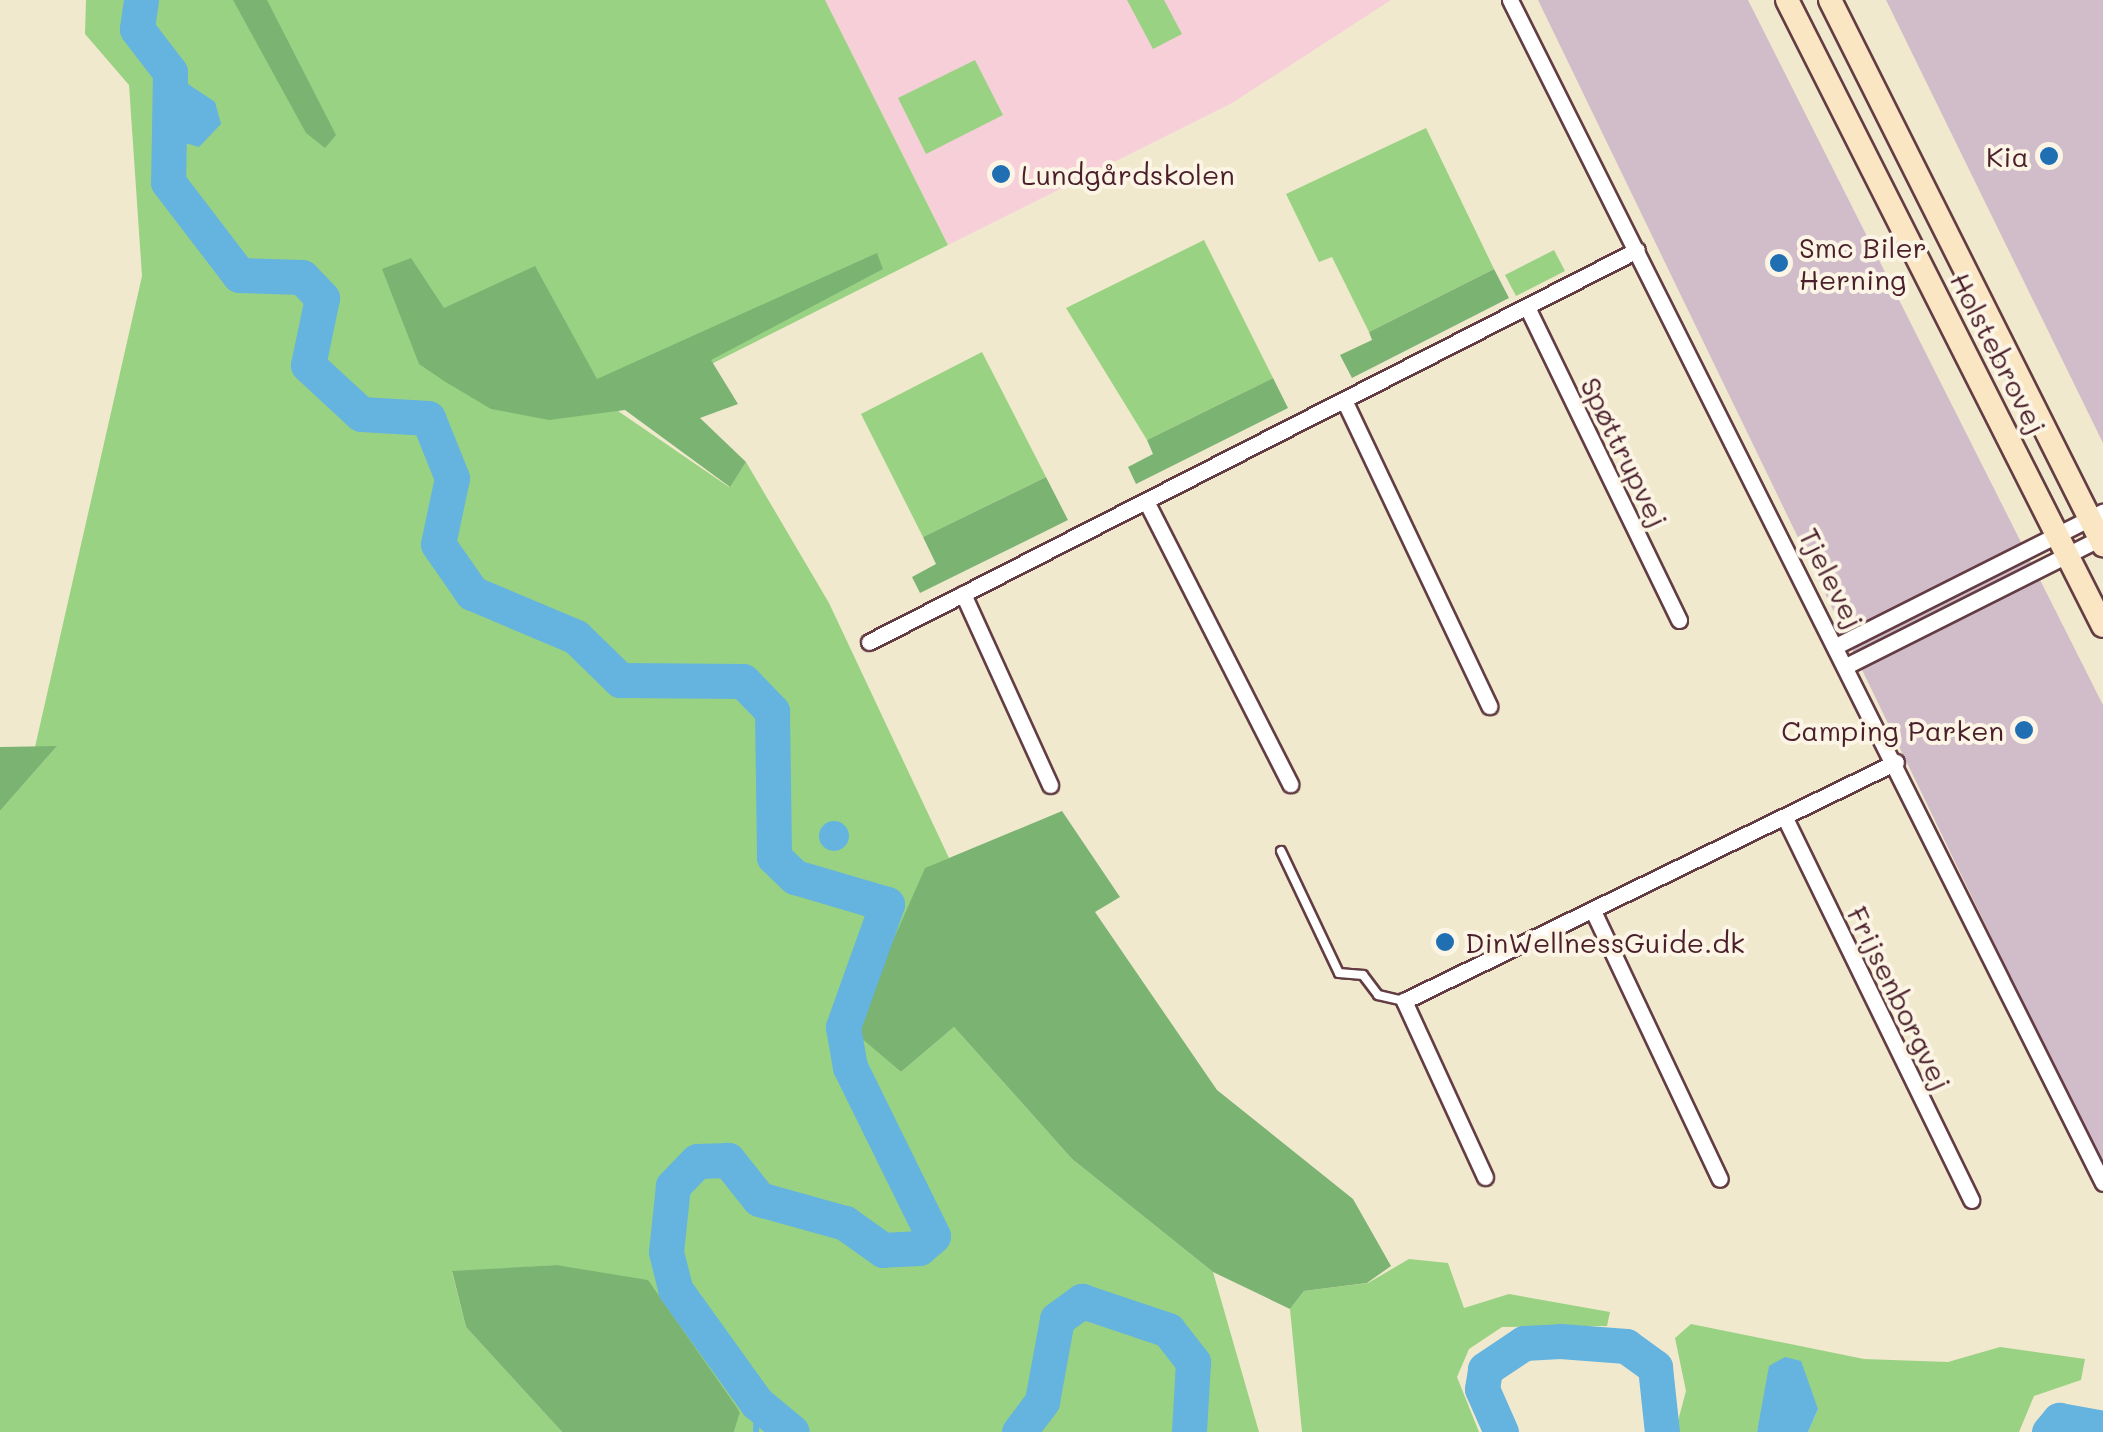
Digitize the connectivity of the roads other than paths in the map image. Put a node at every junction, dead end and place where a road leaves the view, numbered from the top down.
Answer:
1 (1510, 0) edge
2 (1787, 0) edge
3 (1830, 0) edge
4 (1638, 250) junction
5 (1527, 307) junction
6 (1344, 400) junction
7 (1146, 501) junction
8 (2100, 530) edge
9 (2062, 545) junction
10 (963, 594) junction
11 (1679, 620) dead end
12 (2103, 626) edge
13 (870, 642) dead end
14 (1838, 645) junction
15 (1848, 664) junction
16 (1489, 706) dead end
17 (1896, 762) junction
18 (1290, 784) dead end
19 (1050, 785) dead end
20 (1785, 818) junction
21 (1281, 852) dead end
22 (1594, 913) junction
23 (1404, 1002) junction
24 (1485, 1177) dead end
25 (1720, 1178) dead end
26 (2103, 1182) edge
27 (1971, 1200) dead end

1 - 4 street, Tjelevej
2 - 9 main road, Holstebrovej
3 - 8 main road, Holstebrovej
4 - 5 street
4 - 14 street, Tjelevej
5 - 6 street
5 - 11 street, Spøttrupvej
6 - 7 street
6 - 16 street
7 - 10 street
7 - 18 street
8 - 9 street
8 - 9 street
9 - 12 main road, Holstebrovej
9 - 14 street
9 - 15 street
10 - 13 street
10 - 19 street
14 - 15 street, Tjelevej
15 - 17 street, Tjelevej
17 - 20 street
17 - 26 street, Tjelevej
20 - 22 street
20 - 27 street, Frijsenborgvej
21 - 23 lane
22 - 23 street
22 - 25 street
23 - 24 street

